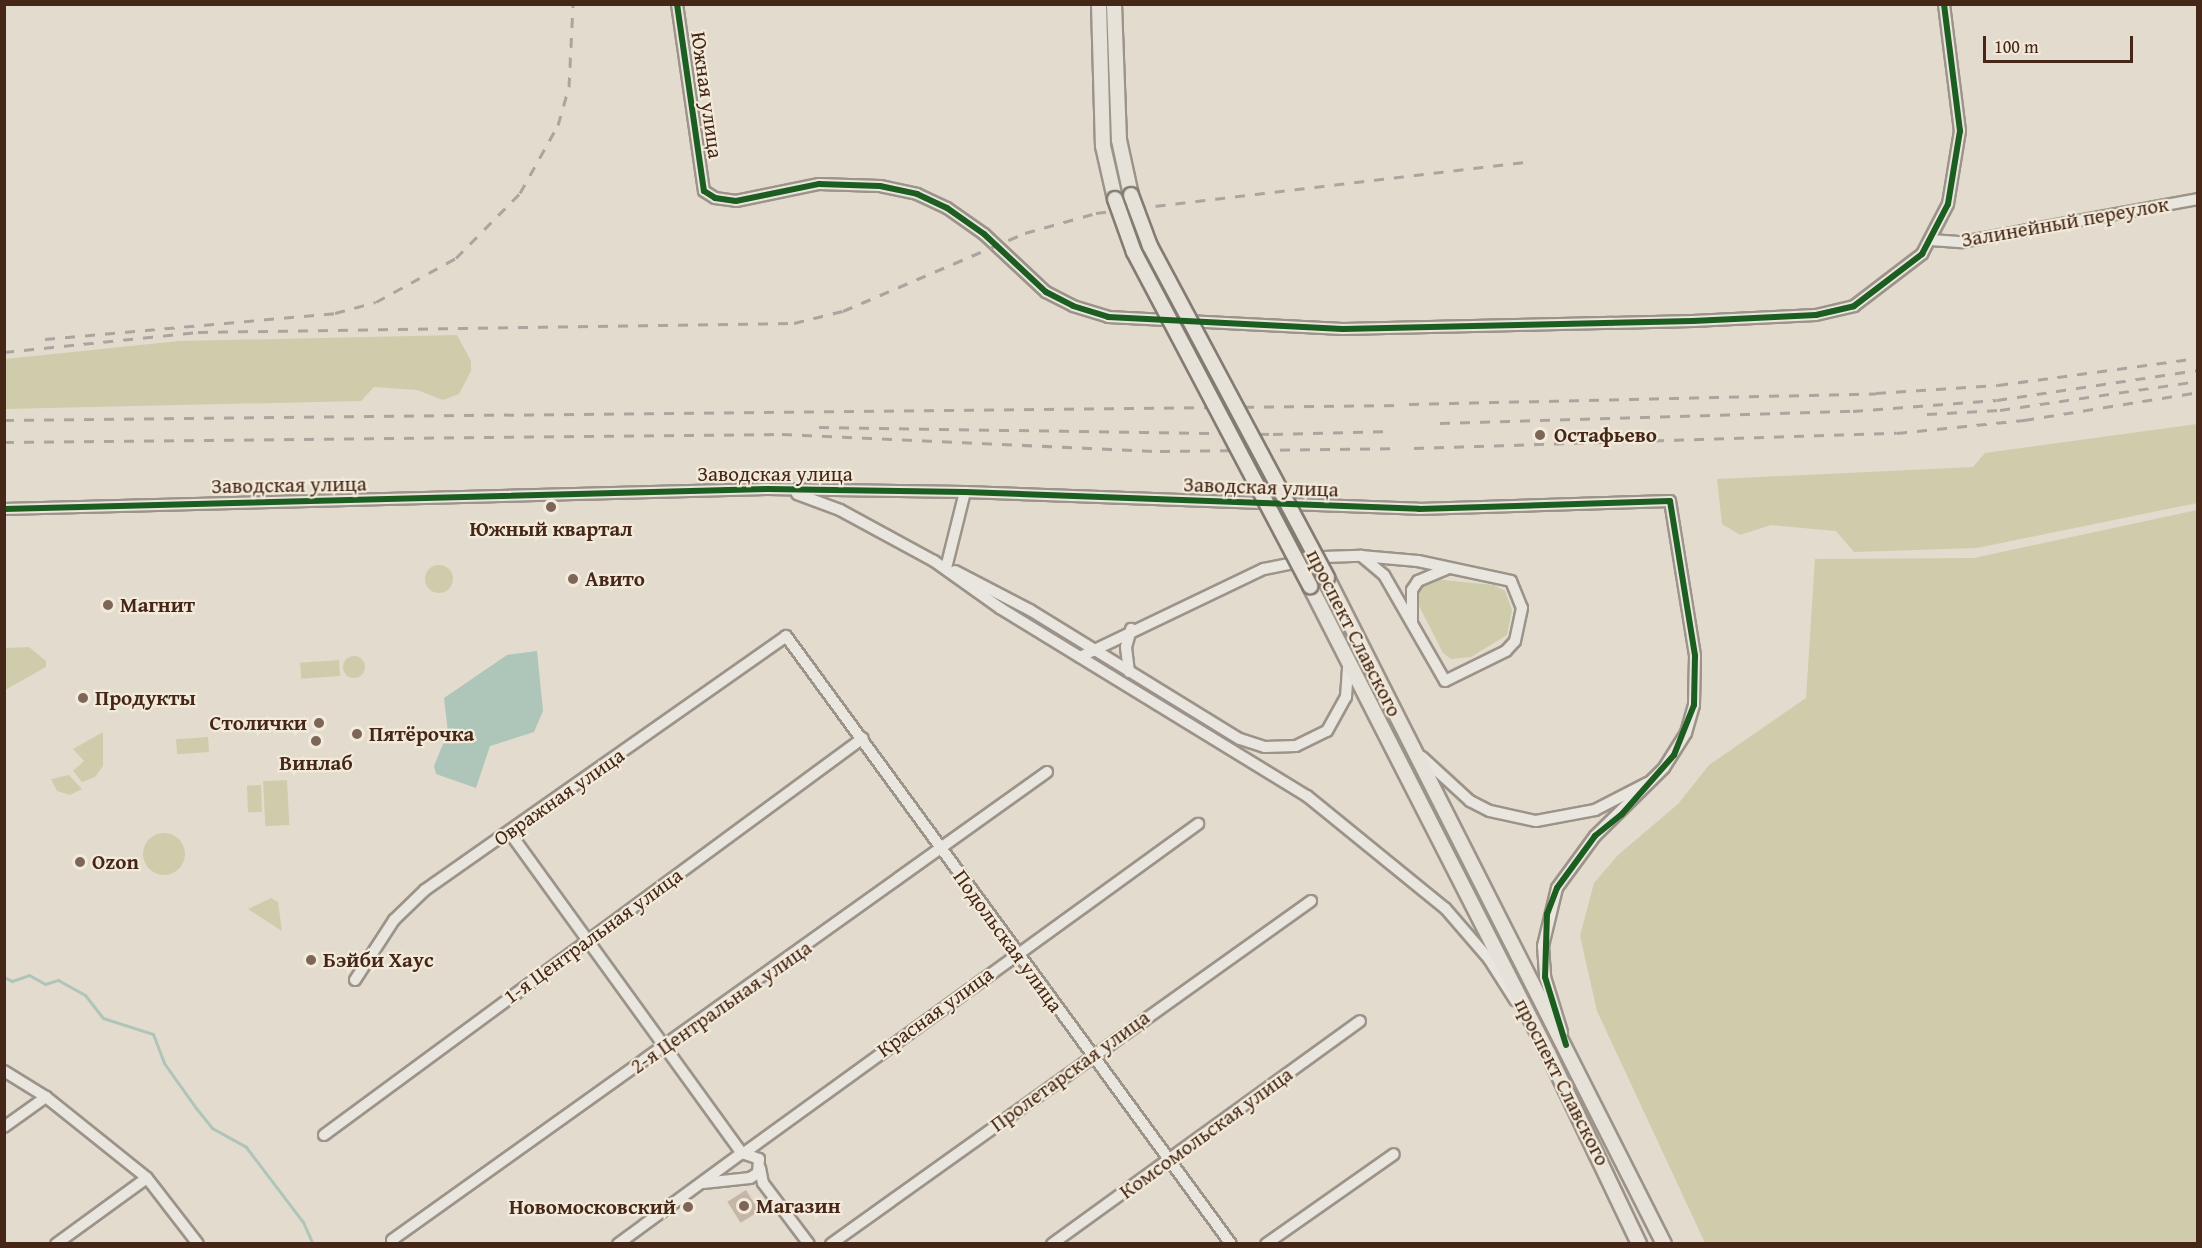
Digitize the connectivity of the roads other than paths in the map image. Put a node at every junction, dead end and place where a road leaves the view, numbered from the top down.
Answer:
1 (677, 4) edge
2 (1099, 4) edge
3 (1114, 4) edge
4 (1944, 4) edge
5 (704, 191) joint
6 (2198, 199) edge
7 (1931, 240) junction
8 (767, 489) junction
9 (965, 492) junction
10 (4, 509) edge
11 (1361, 556) junction
12 (946, 568) junction
13 (1452, 568) junction
14 (1412, 624) junction
15 (1131, 629) junction
16 (786, 636) joint
17 (1093, 650) junction
18 (1348, 653) junction
19 (1080, 657) junction
20 (1129, 672) junction
21 (863, 738) junction
22 (1413, 748) junction
23 (1047, 772) dead end
24 (1655, 778) junction
25 (1198, 824) dead end
26 (510, 832) junction
27 (943, 851) junction
28 (1311, 901) dead end
29 (588, 939) junction
30 (1017, 952) junction
31 (355, 980) dead end
32 (1360, 1021) dead end
33 (1566, 1046) junction
34 (665, 1047) junction
35 (1548, 1053) junction
36 (1091, 1056) junction
37 (4, 1071) edge
38 (46, 1097) junction
39 (4, 1127) edge
40 (324, 1135) dead end
41 (745, 1154) junction
42 (1394, 1154) dead end
43 (1168, 1160) junction
44 (760, 1168) junction
45 (147, 1178) junction
46 (745, 1178) junction
47 (703, 1183) junction
48 (763, 1183) junction
49 (392, 1240) dead end
50 (56, 1244) edge
51 (198, 1244) edge
52 (618, 1244) edge
53 (809, 1244) edge
54 (831, 1244) edge
55 (1052, 1244) edge
56 (1231, 1244) edge
57 (1266, 1244) edge
58 (1639, 1244) edge
59 (1664, 1244) edge

1 - 5 street, Южная улица
2 - 18 main road, проспект Славского, bridge
3 - 22 main road, проспект Славского, bridge
4 - 7 street, Залинейный переулок
5 - 7 street, Залинейный переулок
6 - 7 street, Залинейный переулок
8 - 9 street, Заводская улица
8 - 10 street, Заводская улица
8 - 12 street
9 - 12 street
9 - 24 street, Заводская улица
11 - 13 street
11 - 14 street
11 - 15 street
12 - 17 street
12 - 19 street
13 - 14 street
13 - 14 street
15 - 17 street
15 - 20 street
16 - 21 street, Подольская улица
16 - 26 street, Овражная улица
17 - 19 street
17 - 20 street
18 - 20 street
18 - 35 main road, проспект Славского
19 - 35 street
21 - 27 street, Подольская улица
21 - 29 street, 1-я Центральная улица
22 - 24 street
22 - 33 main road, проспект Славского
23 - 27 street, 2-я Центральная улица
24 - 33 street
25 - 30 street, Красная улица
26 - 29 street
26 - 31 street, Овражная улица
27 - 30 street, Подольская улица
27 - 34 street, 2-я Центральная улица
28 - 36 street, Пролетарская улица
29 - 34 street
29 - 40 street, 1-я Центральная улица
30 - 36 street, Подольская улица
30 - 41 street, Красная улица
32 - 43 street, Комсомольская улица
33 - 59 main road, проспект Славского
34 - 41 street
34 - 49 street, 2-я Центральная улица
35 - 58 main road, проспект Славского
36 - 43 street, Подольская улица
36 - 54 street, Пролетарская улица
37 - 38 street
38 - 39 street
38 - 45 street
41 - 44 street
41 - 46 street
41 - 47 street, Красная улица
42 - 57 street
43 - 55 street, Комсомольская улица
43 - 56 street, Подольская улица
44 - 46 street
44 - 48 street
45 - 50 street
45 - 51 street
46 - 47 street, Красная улица
46 - 48 street
47 - 52 street, Красная улица
48 - 53 street

